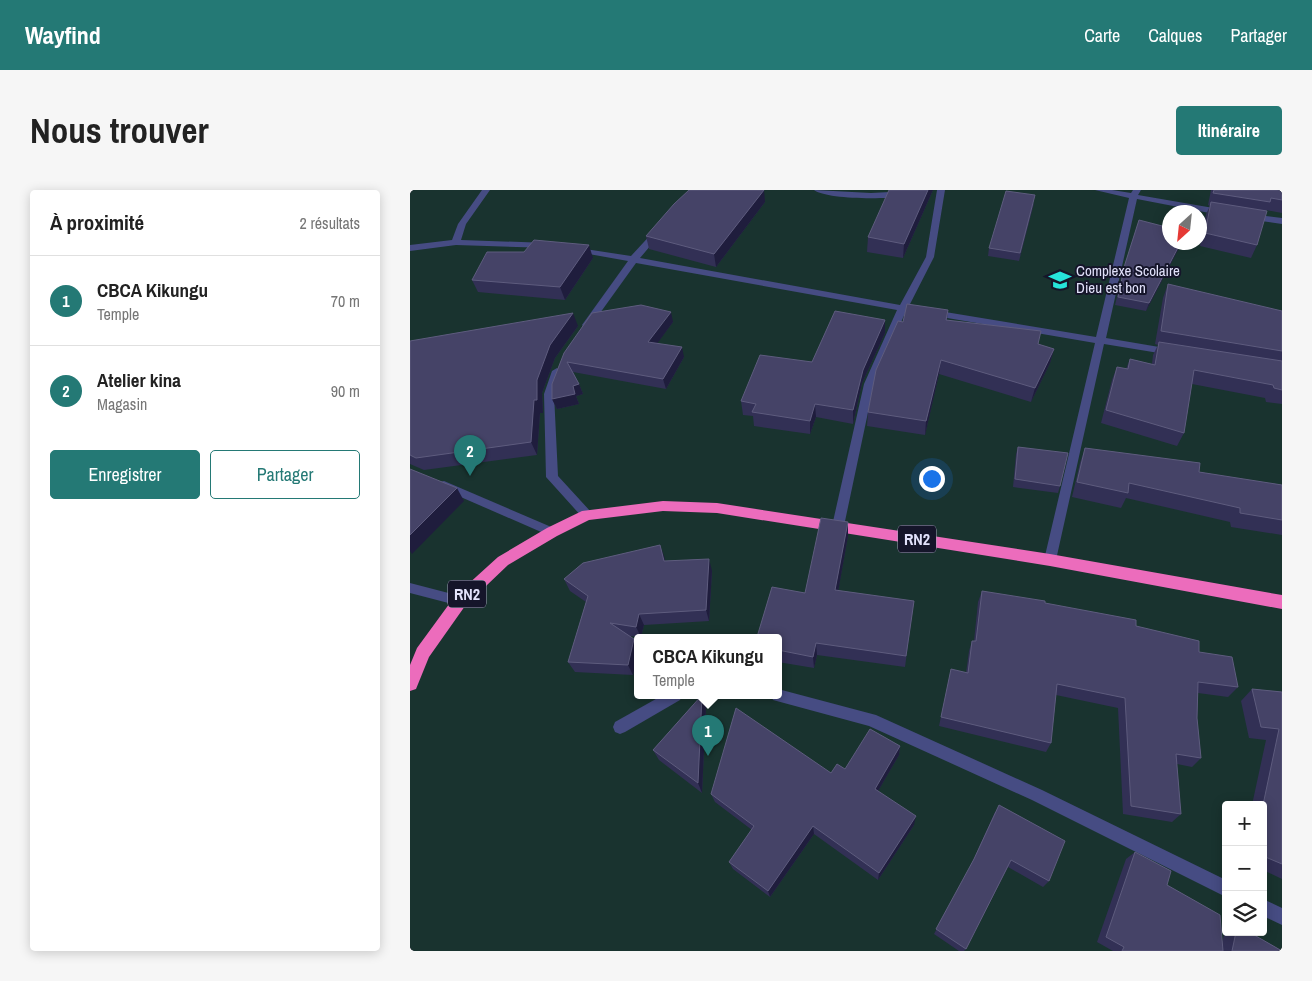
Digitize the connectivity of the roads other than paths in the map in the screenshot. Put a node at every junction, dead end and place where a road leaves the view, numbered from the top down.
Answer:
1 (486, 190) edge
2 (818, 190) edge
3 (924, 190) edge
4 (941, 190) edge
5 (1098, 190) edge
6 (1135, 193) edge
7 (1282, 221) edge
8 (664, 225) edge
9 (456, 242) junction
10 (410, 248) edge
11 (634, 260) junction
12 (903, 308) junction
13 (583, 330) edge
14 (1099, 341) junction
15 (1183, 354) edge
16 (561, 361) edge
17 (435, 481) edge
18 (587, 515) junction
19 (838, 526) junction
20 (552, 532) junction
21 (1050, 560) junction
22 (410, 588) edge
23 (460, 601) junction
24 (1282, 602) edge
25 (410, 684) edge
26 (782, 696) edge
27 (668, 699) edge
28 (620, 727) dead end
29 (1222, 886) edge
30 (1267, 909) edge
31 (1282, 917) edge

1 - 9 street
2 - 3 street
4 - 12 street
5 - 6 street
6 - 7 street
6 - 14 street
8 - 11 street
9 - 10 street
9 - 11 street
11 - 12 street
11 - 13 street
12 - 14 street
12 - 19 street
14 - 15 street
14 - 21 street
16 - 18 street
17 - 20 street
18 - 19 highway, RN2
18 - 20 highway, RN2
19 - 21 highway, RN2
20 - 23 highway, RN2
21 - 24 highway, RN2
22 - 23 street
23 - 25 highway, RN2
26 - 29 street
27 - 28 street
30 - 31 street

